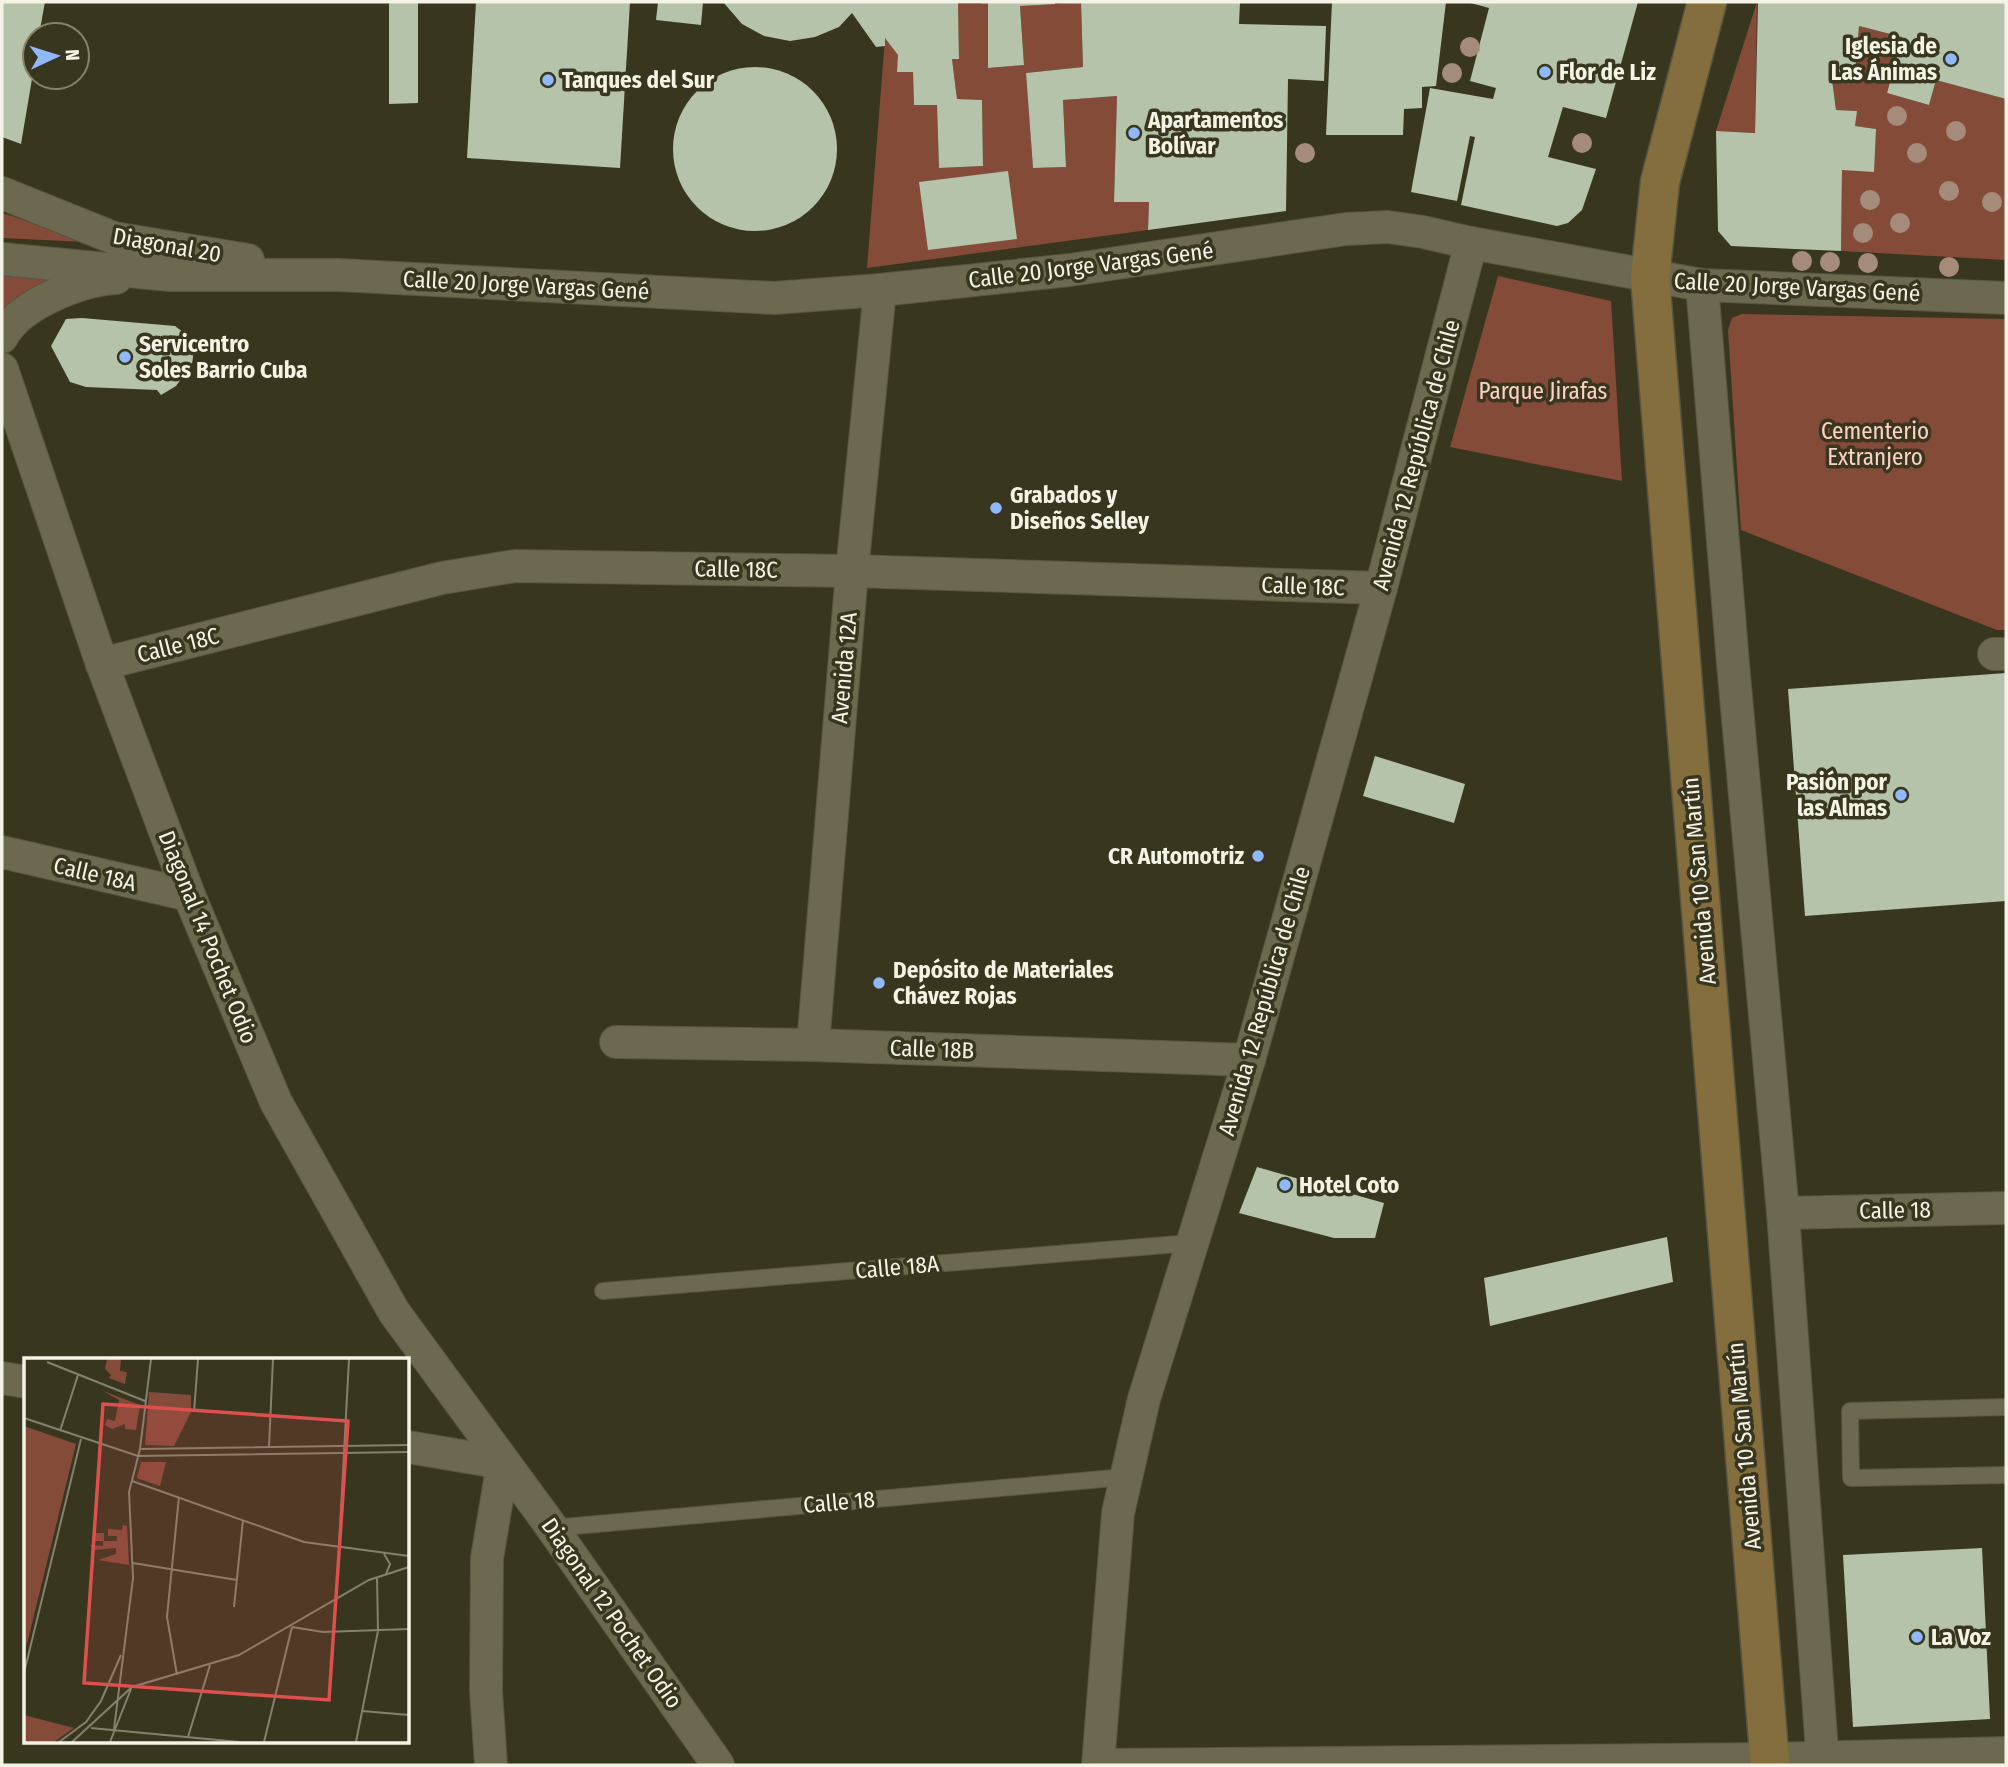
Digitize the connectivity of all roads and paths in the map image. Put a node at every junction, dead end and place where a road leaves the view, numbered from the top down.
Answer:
1 (1707, 2) edge
2 (2, 193) edge
3 (1471, 243) junction
4 (2, 259) edge
5 (170, 275) junction
6 (339, 275) junction
7 (1650, 277) junction
8 (1702, 285) junction
9 (880, 290) junction
10 (2006, 298) edge
11 (2, 337) edge
12 (2, 369) edge
13 (852, 571) junction
14 (1381, 589) junction
15 (102, 664) junction
16 (2, 852) edge
17 (189, 895) junction
18 (616, 1042) dead end
19 (813, 1045) junction
20 (1248, 1060) junction
21 (2006, 1208) edge
22 (1783, 1213) junction
23 (1191, 1243) junction
24 (603, 1291) dead end
25 (2, 1378) edge
26 (24, 1382) edge
27 (2006, 1407) edge
28 (410, 1447) edge
29 (503, 1463) junction
30 (2006, 1475) edge
31 (1125, 1477) junction
32 (552, 1528) junction
33 (2006, 1753) edge
34 (1822, 1761) edge
35 (1770, 1762) edge
36 (491, 1765) edge
37 (718, 1765) edge
38 (1098, 1765) edge
39 (1106, 1765) edge

1 - 7 street, Avenida 10 San Martín
2 - 6 street, Diagonal 20
3 - 7 street, Calle 20 Jorge Vargas Gené
3 - 9 street, Calle 20 Jorge Vargas Gené
3 - 14 street, Avenida 12 República de Chile
4 - 5 street, Calle 20 Jorge Vargas Gené
5 - 6 street, Calle 20 Jorge Vargas Gené
5 - 11 street, Calle 20 Jorge Vargas Gené
6 - 9 street, Calle 20 Jorge Vargas Gené
7 - 8 street, Calle 20 Jorge Vargas Gené
7 - 35 street, Avenida 10 San Martín
8 - 10 street, Calle 20 Jorge Vargas Gené
8 - 22 street
9 - 13 street, Avenida 12A
12 - 15 street, Diagonal 14 Pochet Odio
13 - 14 street, Calle 18C
13 - 15 street, Calle 18C
13 - 19 street, Avenida 12A
14 - 20 street, Avenida 12 República de Chile
15 - 17 street, Diagonal 14 Pochet Odio
16 - 17 street, Calle 18A
17 - 29 street, Diagonal 14 Pochet Odio
18 - 19 street, Calle 18B
19 - 20 street, Calle 18B
20 - 23 street, Avenida 12 República de Chile
21 - 22 street, Calle 18
22 - 34 street
23 - 24 lane, Calle 18A
23 - 31 street, Avenida 12 República de Chile
25 - 26 street
27 - 30 lane
28 - 29 street
29 - 32 street, Diagonal 12 Pochet Odio
29 - 36 street
31 - 32 lane, Calle 18
31 - 38 street, Avenida 12 República de Chile
32 - 37 street, Diagonal 12 Pochet Odio
33 - 34 street
34 - 35 street
35 - 39 street

